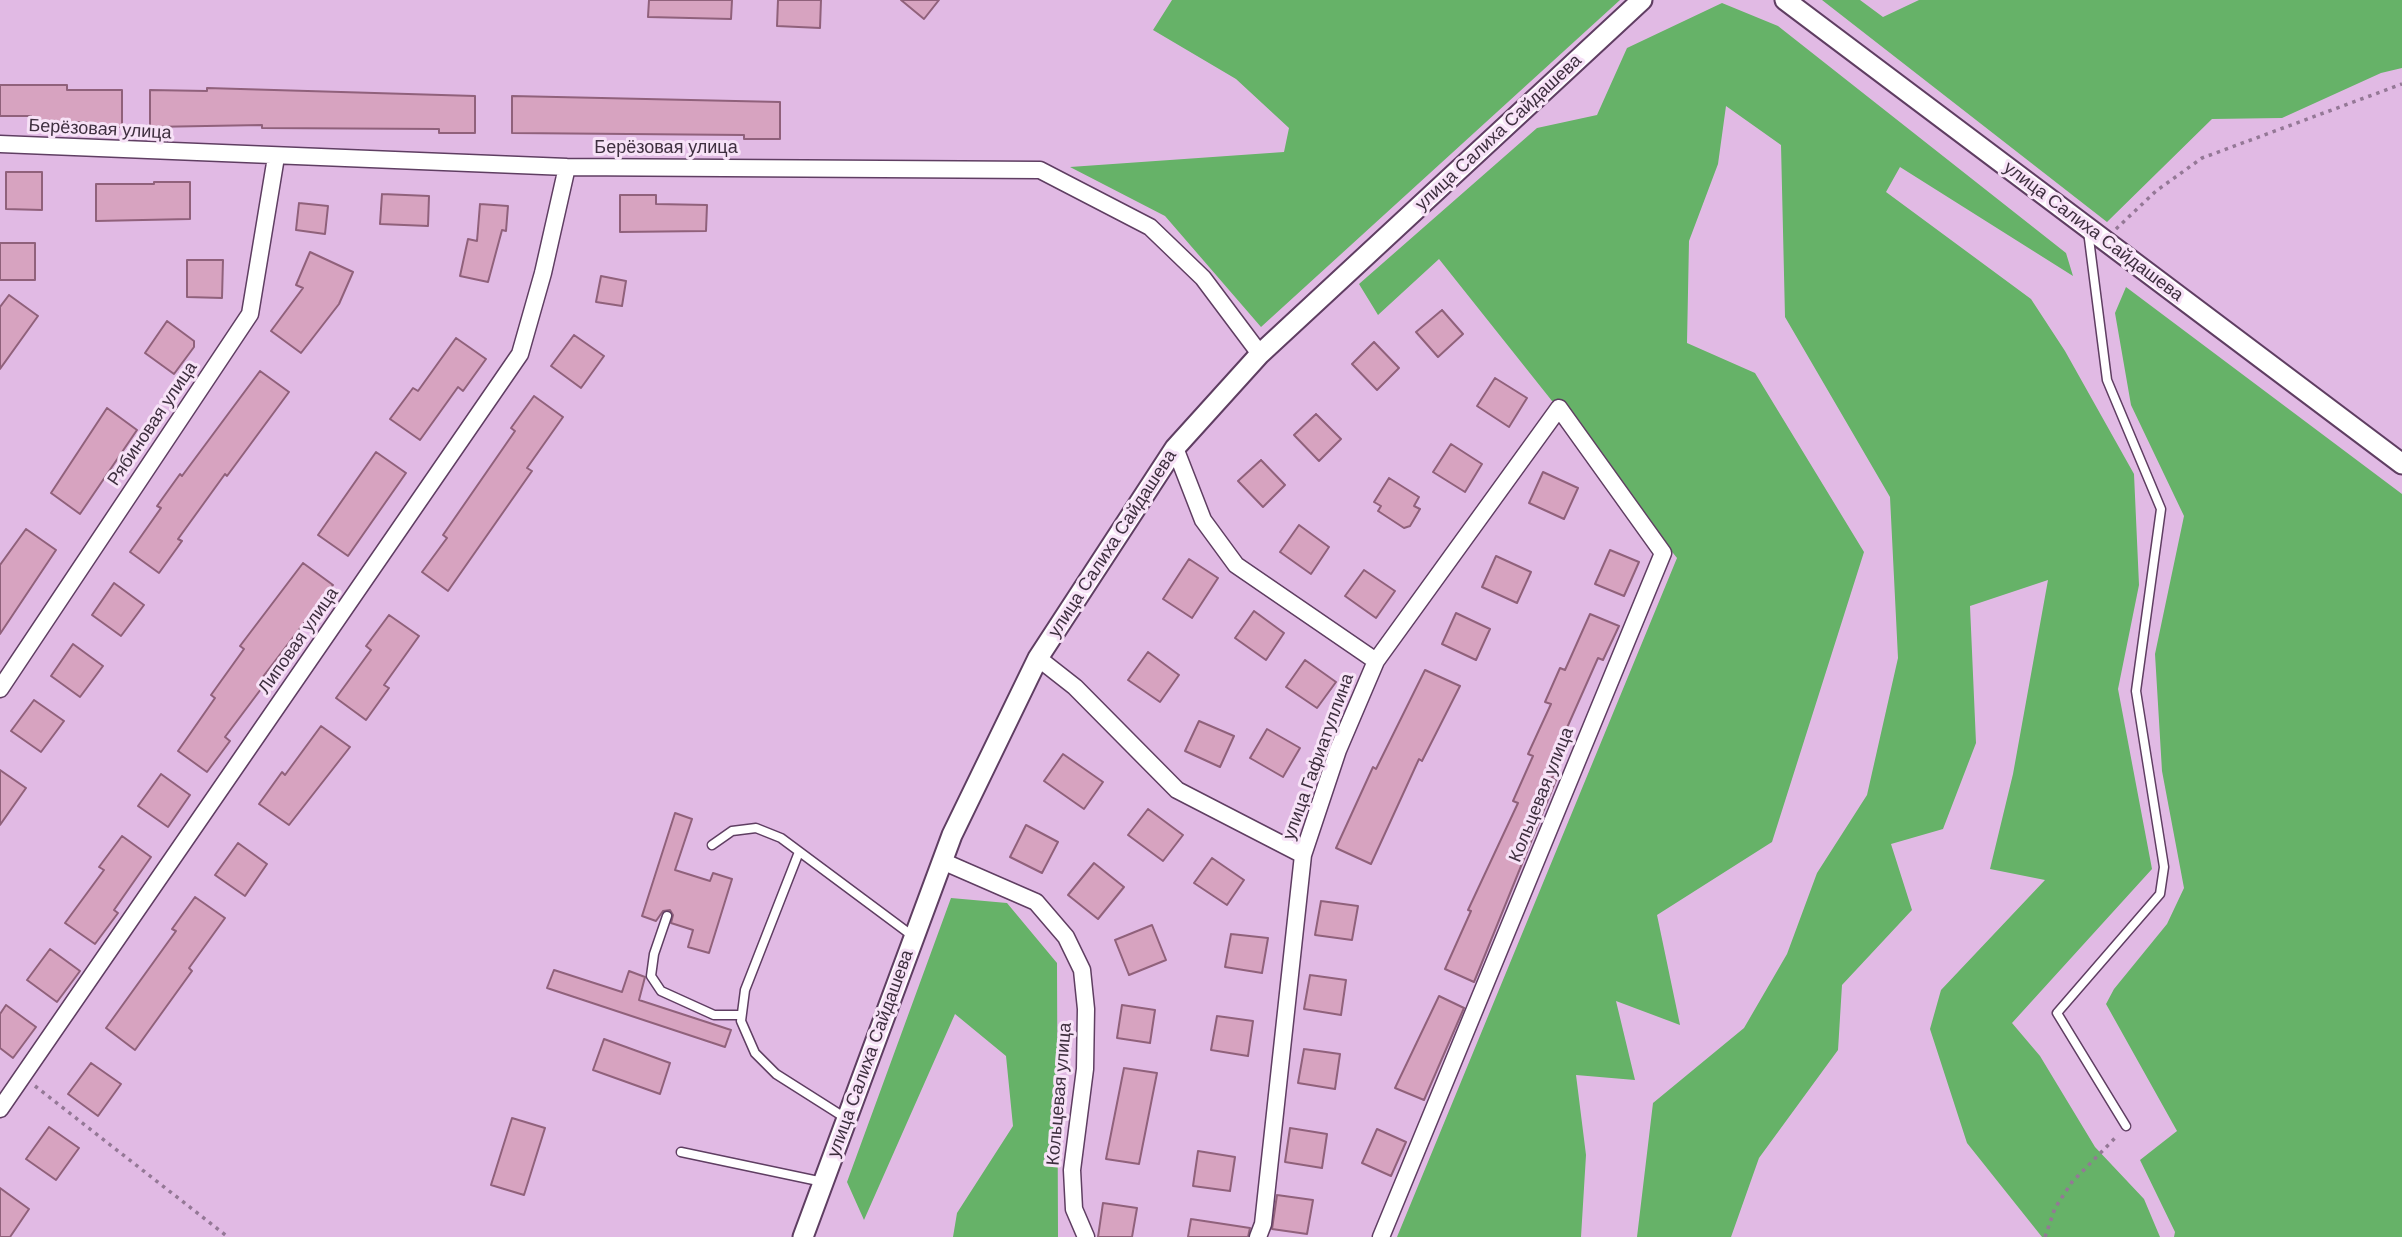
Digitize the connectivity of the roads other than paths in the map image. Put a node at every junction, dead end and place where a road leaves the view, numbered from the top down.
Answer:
1 (1642, 0) edge
2 (1785, 0) edge
3 (0, 145) edge
4 (276, 157) junction
5 (566, 167) junction
6 (2087, 228) junction
7 (1260, 354) junction
8 (1545, 426) joint
9 (1175, 448) junction
10 (2402, 464) edge
11 (1038, 658) junction
12 (1376, 661) junction
13 (0, 689) edge
14 (712, 845) dead end
15 (799, 852) junction
16 (1303, 855) junction
17 (942, 861) junction
18 (667, 916) dead end
19 (914, 937) junction
20 (741, 1016) junction
21 (0, 1109) edge
22 (847, 1119) junction
23 (2126, 1126) road end
24 (681, 1152) dead end
25 (823, 1182) junction
26 (803, 1237) edge
27 (1086, 1237) edge
28 (1258, 1237) edge
29 (1381, 1237) edge

1 - 7 street, улица Салиха Сайдашева
2 - 6 street, улица Салиха Сайдашева
3 - 4 street, Берёзовая улица
4 - 5 street, Берёзовая улица
4 - 13 street, Рябиновая улица
5 - 7 street, Берёзовая улица
5 - 21 street, Липовая улица
6 - 10 street, улица Салиха Сайдашева
6 - 23 lane
7 - 9 street, улица Салиха Сайдашева
8 - 12 street, улица Гафиатуллина
8 - 29 street, Кольцевая улица
9 - 11 street, улица Салиха Сайдашева
9 - 12 street
11 - 16 street
11 - 17 street, улица Салиха Сайдашева
12 - 16 street, улица Гафиатуллина
14 - 15 lane
15 - 19 lane
15 - 20 lane
16 - 28 street, улица Гафиатуллина
17 - 19 street, улица Салиха Сайдашева
17 - 27 street, Кольцевая улица
18 - 20 lane
19 - 22 street, улица Салиха Сайдашева
20 - 22 lane
22 - 25 street, улица Салиха Сайдашева
24 - 25 lane
25 - 26 street, улица Салиха Сайдашева

